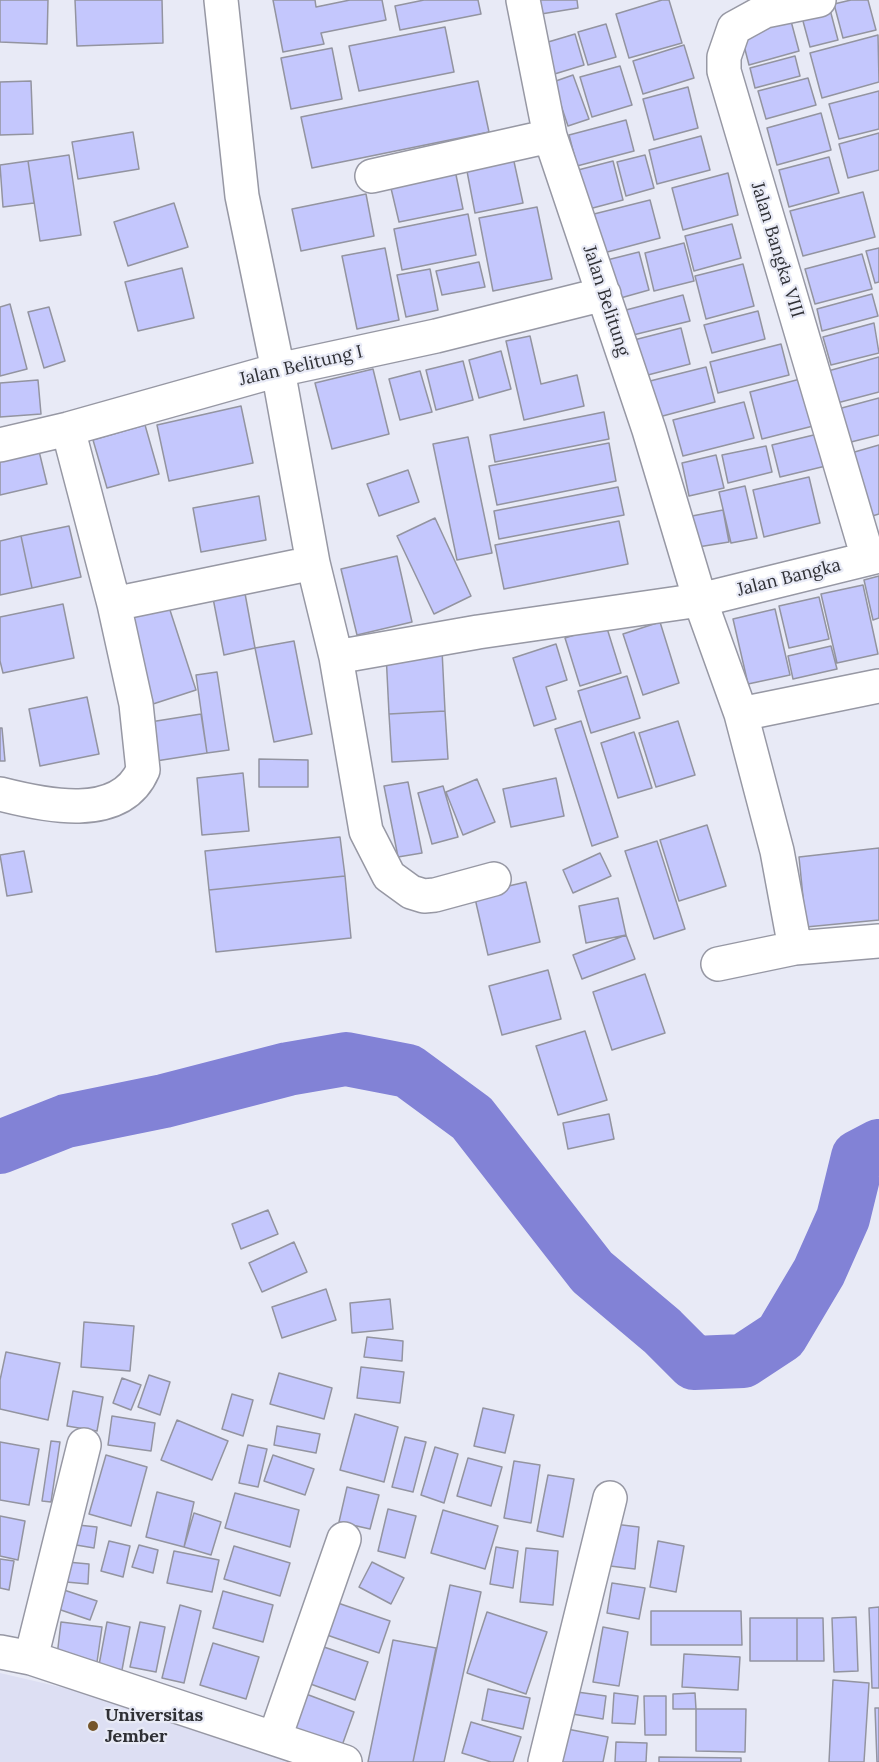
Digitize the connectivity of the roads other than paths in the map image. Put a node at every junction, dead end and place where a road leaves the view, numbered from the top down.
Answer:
1 (221, 0) edge
2 (523, 0) edge
3 (819, 0) edge
4 (550, 136) junction
5 (372, 176) dead end
6 (604, 294) junction
7 (278, 370) junction
8 (68, 429) junction
9 (0, 444) edge
10 (874, 557) edge
11 (313, 563) junction
12 (700, 600) junction
13 (114, 604) junction
14 (336, 657) junction
15 (879, 686) edge
16 (741, 714) junction
17 (0, 794) edge
18 (494, 879) dead end
19 (879, 941) edge
20 (795, 948) junction
21 (718, 964) dead end
22 (84, 1445) dead end
23 (610, 1498) dead end
24 (344, 1539) dead end
25 (16, 1655) edge
26 (276, 1737) junction
27 (345, 1762) edge
28 (545, 1762) edge

1 - 7 street
2 - 4 street, Jalan Belitung
3 - 10 street, Jalan Bangka VIII
4 - 5 street
4 - 6 street, Jalan Belitung
6 - 7 street, Jalan Belitung I
6 - 12 street, Jalan Belitung
7 - 8 street, Jalan Belitung I
7 - 11 street
8 - 9 street, Jalan Belitung I
8 - 13 street
10 - 12 street, Jalan Bangka
11 - 13 street
11 - 14 street
12 - 14 street, Jalan Bangka
12 - 16 street, Jalan Belitung
13 - 17 street
14 - 18 street
15 - 16 street
16 - 20 street, Jalan Belitung
19 - 20 street
20 - 21 street
22 - 25 street
23 - 28 street
24 - 26 street
25 - 26 street
26 - 27 street

